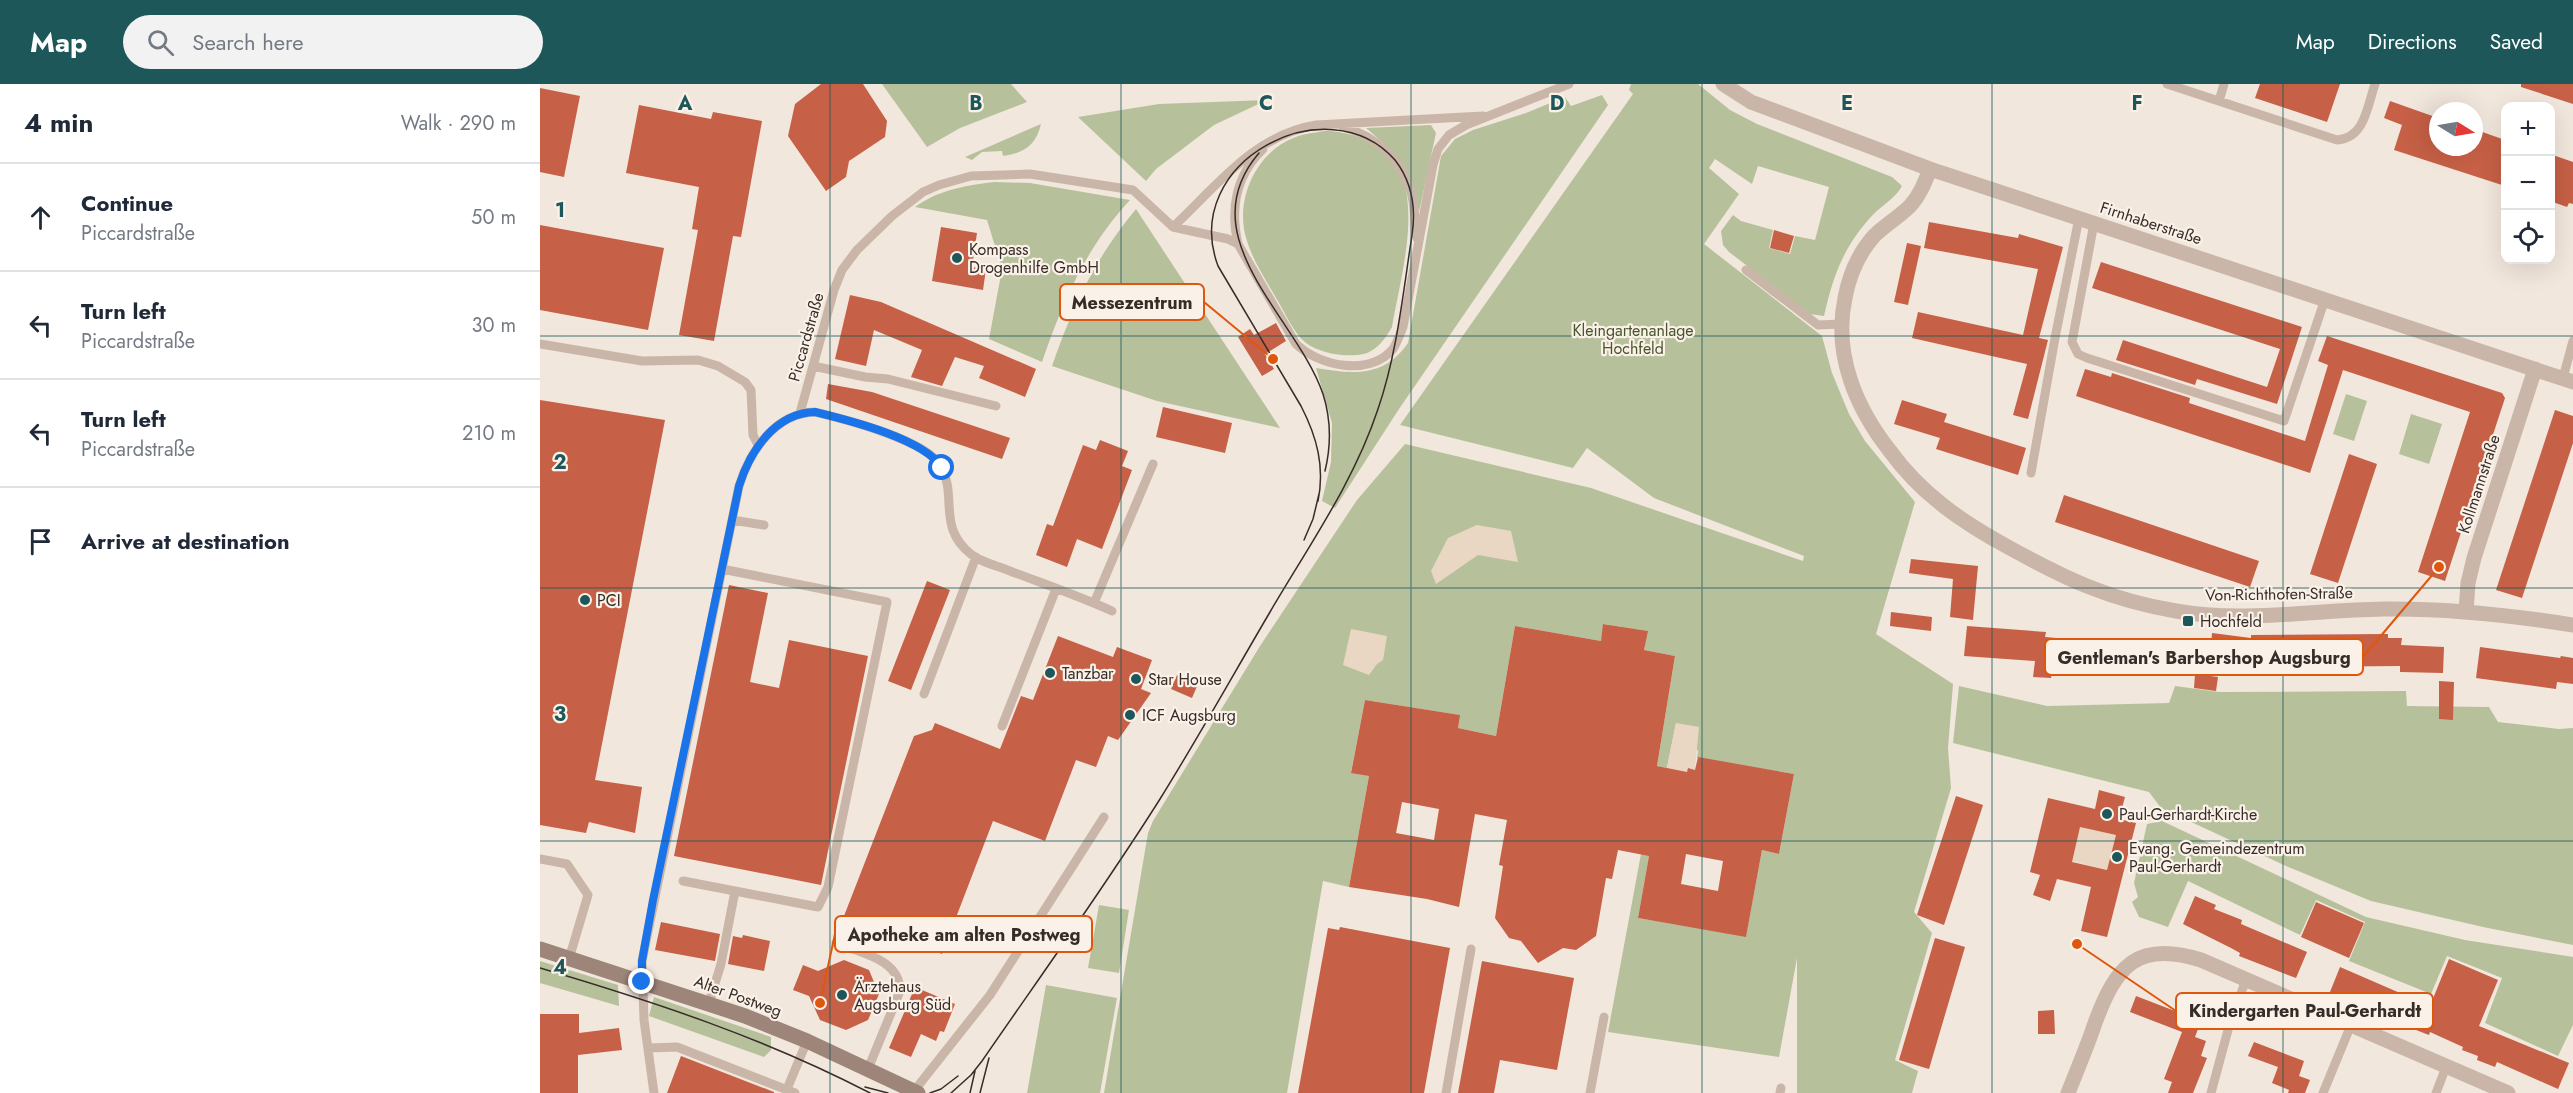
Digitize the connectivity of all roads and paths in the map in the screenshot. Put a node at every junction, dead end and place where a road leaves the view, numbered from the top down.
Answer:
1 (1569, 84) edge
2 (1723, 84) edge
3 (2167, 84) edge
4 (2224, 84) edge
5 (2375, 84) edge
6 (2219, 101) junction
7 (1494, 115) junction
8 (1328, 125) junction
9 (1304, 127) junction
10 (1930, 169) junction
11 (2087, 220) junction
12 (1173, 227) junction
13 (1418, 243) junction
14 (1238, 244) junction
15 (1746, 270) dead end
16 (2325, 299) junction
17 (1841, 324) junction
18 (2573, 340) edge
19 (540, 344) edge
20 (813, 366) junction
21 (2535, 369) junction
22 (2568, 380) edge
23 (996, 406) dead end
24 (800, 413) junction
25 (758, 445) junction
26 (1153, 464) dead end
27 (2031, 473) dead end
28 (732, 520) junction
29 (764, 525) dead end
30 (976, 557) junction
31 (722, 569) junction
32 (1053, 588) junction
33 (1094, 603) junction
34 (1112, 611) dead end
35 (2466, 612) junction
36 (2573, 625) edge
37 (924, 694) dead end
38 (1002, 726) dead end
39 (1104, 817) dead end
40 (540, 859) edge
41 (683, 881) dead end
42 (735, 891) junction
43 (836, 943) dead end
44 (540, 949) edge
45 (1471, 949) dead end
46 (569, 959) junction
47 (2246, 980) junction
48 (642, 982) junction
49 (709, 1003) junction
50 (1604, 1017) dead end
51 (2351, 1025) junction
52 (807, 1041) junction
53 (648, 1048) junction
54 (2446, 1067) junction
55 (868, 1069) junction
56 (791, 1091) edge
57 (916, 1092) edge
58 (654, 1093) edge
59 (1446, 1093) edge
60 (1590, 1093) edge
61 (2068, 1093) edge
62 (2211, 1093) edge
63 (2323, 1093) edge
64 (2436, 1093) edge
65 (2508, 1093) edge

1 - 7 lane
2 - 10 street, Firnhaberstraße
3 - 6 lane
4 - 6 lane
5 - 6 lane
7 - 8 lane
7 - 13 lane
8 - 9 lane
8 - 13 lane
9 - 12 lane
9 - 14 lane
10 - 11 street, Firnhaberstraße
10 - 17 street, Von-Richthofen-Straße
11 - 16 street, Firnhaberstraße
11 - 16 lane
11 - 27 lane
12 - 14 lane
12 - 20 lane, Piccardstraße
13 - 14 lane
15 - 17 lane
16 - 21 street, Firnhaberstraße
17 - 35 street, Von-Richthofen-Straße
18 - 22 lane
19 - 25 lane
20 - 23 lane
20 - 24 lane, Piccardstraße
21 - 22 street, Firnhaberstraße
21 - 35 street, Kollmannstraße
24 - 25 lane
24 - 30 lane
25 - 28 lane
26 - 33 lane
28 - 29 lane
28 - 31 lane
30 - 32 lane
30 - 37 lane
31 - 42 lane
31 - 48 lane
32 - 33 lane
32 - 38 lane
33 - 34 lane
35 - 36 street, Von-Richthofen-Straße
39 - 57 lane
40 - 46 lane
41 - 42 lane
42 - 49 lane
43 - 55 lane
44 - 46 street, Alter Postweg
45 - 59 lane
46 - 48 street, Alter Postweg
47 - 51 street
47 - 61 street
47 - 62 lane
48 - 49 street, Alter Postweg
48 - 53 lane
49 - 52 street, Alter Postweg
50 - 60 lane
51 - 54 street
51 - 63 lane
52 - 55 street, Alter Postweg
52 - 56 lane
53 - 56 lane
53 - 58 lane
54 - 64 lane
54 - 65 street
55 - 57 street, Alter Postweg

